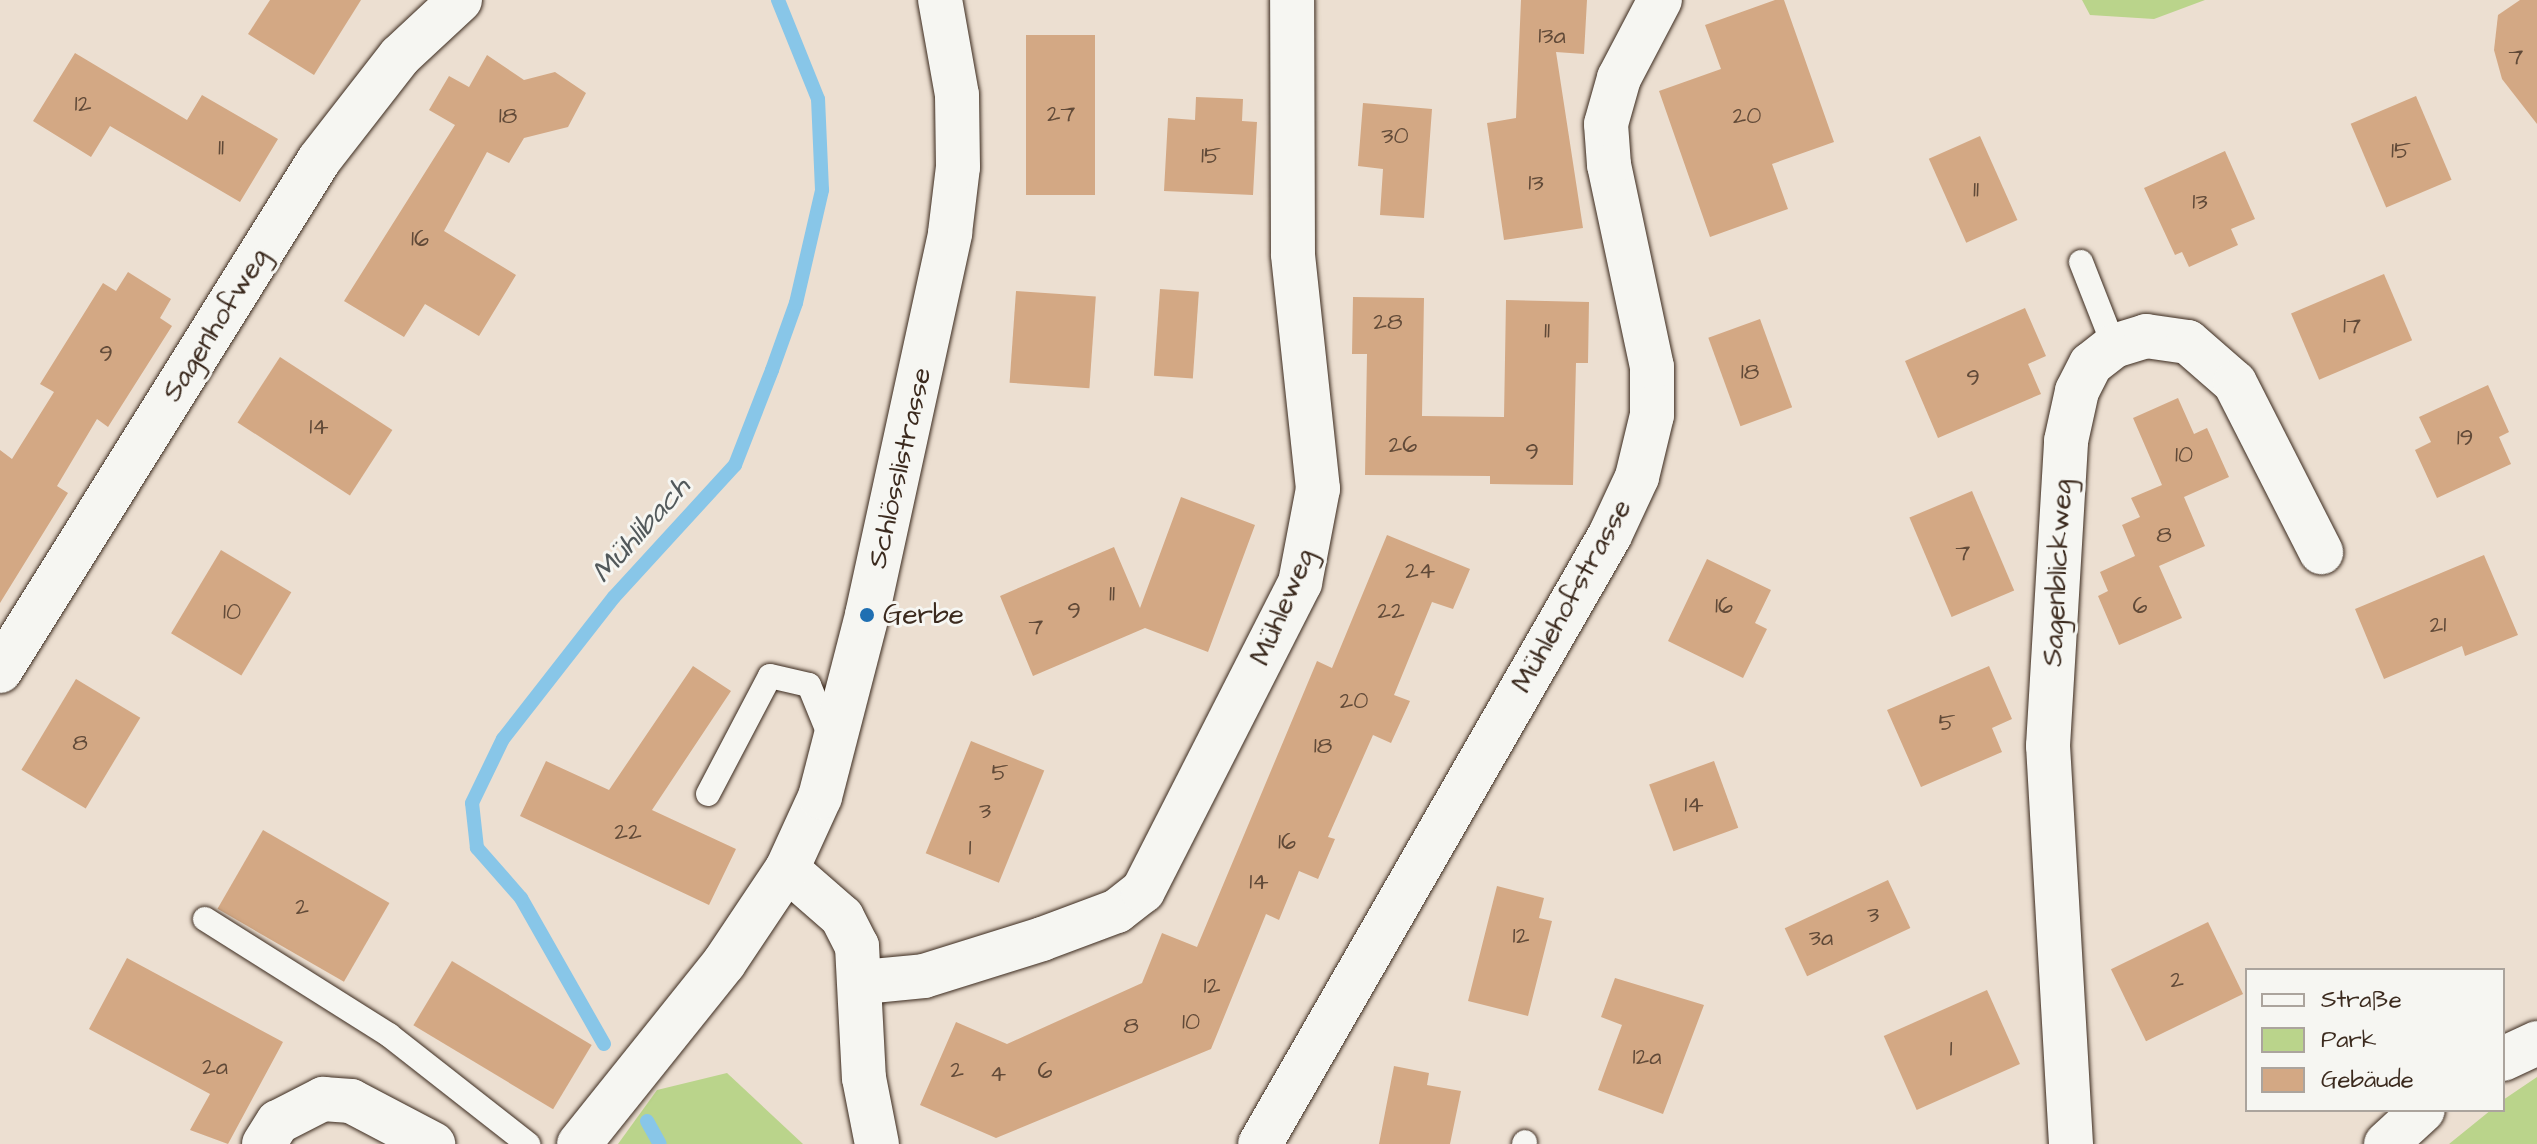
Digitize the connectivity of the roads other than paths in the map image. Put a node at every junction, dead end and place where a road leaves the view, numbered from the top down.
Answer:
1 (460, 0) edge
2 (940, 0) edge
3 (1292, 0) edge
4 (1660, 0) edge
5 (2081, 262) dead end
6 (2114, 346) junction
7 (2321, 552) dead end
8 (0, 671) edge
9 (834, 745) junction
10 (708, 794) dead end
11 (787, 869) junction
12 (205, 919) dead end
13 (863, 982) junction
14 (2537, 1043) edge
15 (2505, 1058) edge
16 (2421, 1112) edge
17 (264, 1144) edge
18 (433, 1144) edge
19 (528, 1144) edge
20 (579, 1144) edge
21 (877, 1144) edge
22 (1260, 1144) edge
23 (2071, 1144) edge
24 (2386, 1144) edge

1 - 8 street, Sagenhofweg
2 - 9 street, Schlösslistrasse
3 - 13 street, Mühleweg
4 - 22 street, Mühlehofstrasse
5 - 6 lane
6 - 7 street
6 - 23 street, Sagenblickweg
9 - 10 lane
9 - 11 street, Schlösslistrasse
11 - 13 street
11 - 20 street, Schlösslistrasse
12 - 19 lane
13 - 21 street
14 - 15 street
16 - 24 street
17 - 18 street

